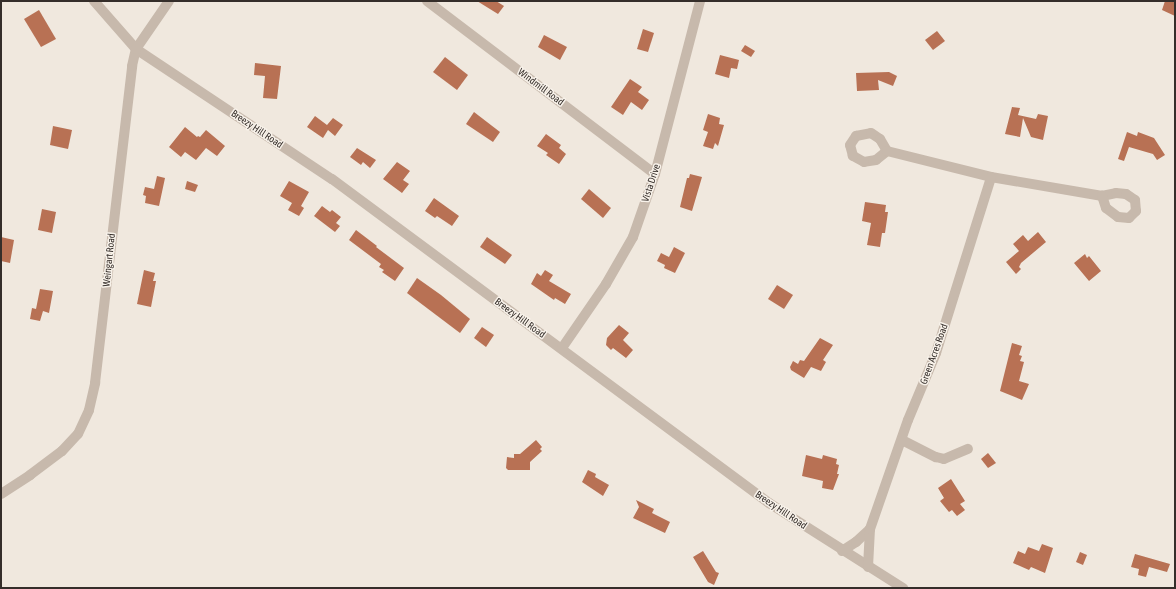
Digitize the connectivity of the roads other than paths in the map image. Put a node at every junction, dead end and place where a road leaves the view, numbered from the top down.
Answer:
1 (94, 1) edge
2 (169, 1) edge
3 (427, 1) edge
4 (700, 1) edge
5 (136, 49) junction
6 (887, 151) dead end
7 (655, 174) junction
8 (991, 177) junction
9 (1102, 196) dead end
10 (562, 348) junction
11 (902, 440) junction
12 (968, 449) dead end
13 (1, 494) edge
14 (870, 529) junction
15 (842, 551) junction
16 (868, 567) junction
17 (903, 588) edge

1 - 5 street
2 - 5 street
3 - 7 street, Windmill Road
4 - 7 street, Vista Drive
5 - 10 street, Breezy Hill Road
5 - 13 street, Weingart Road
6 - 8 street
7 - 10 street, Vista Drive
8 - 9 street
8 - 11 street, Green Acres Road
10 - 15 street, Breezy Hill Road
11 - 12 street
11 - 14 street, Green Acres Road
14 - 15 street, Green Acres Road
14 - 16 street, Green Acres Road
15 - 16 street, Breezy Hill Road
16 - 17 street, Breezy Hill Road

